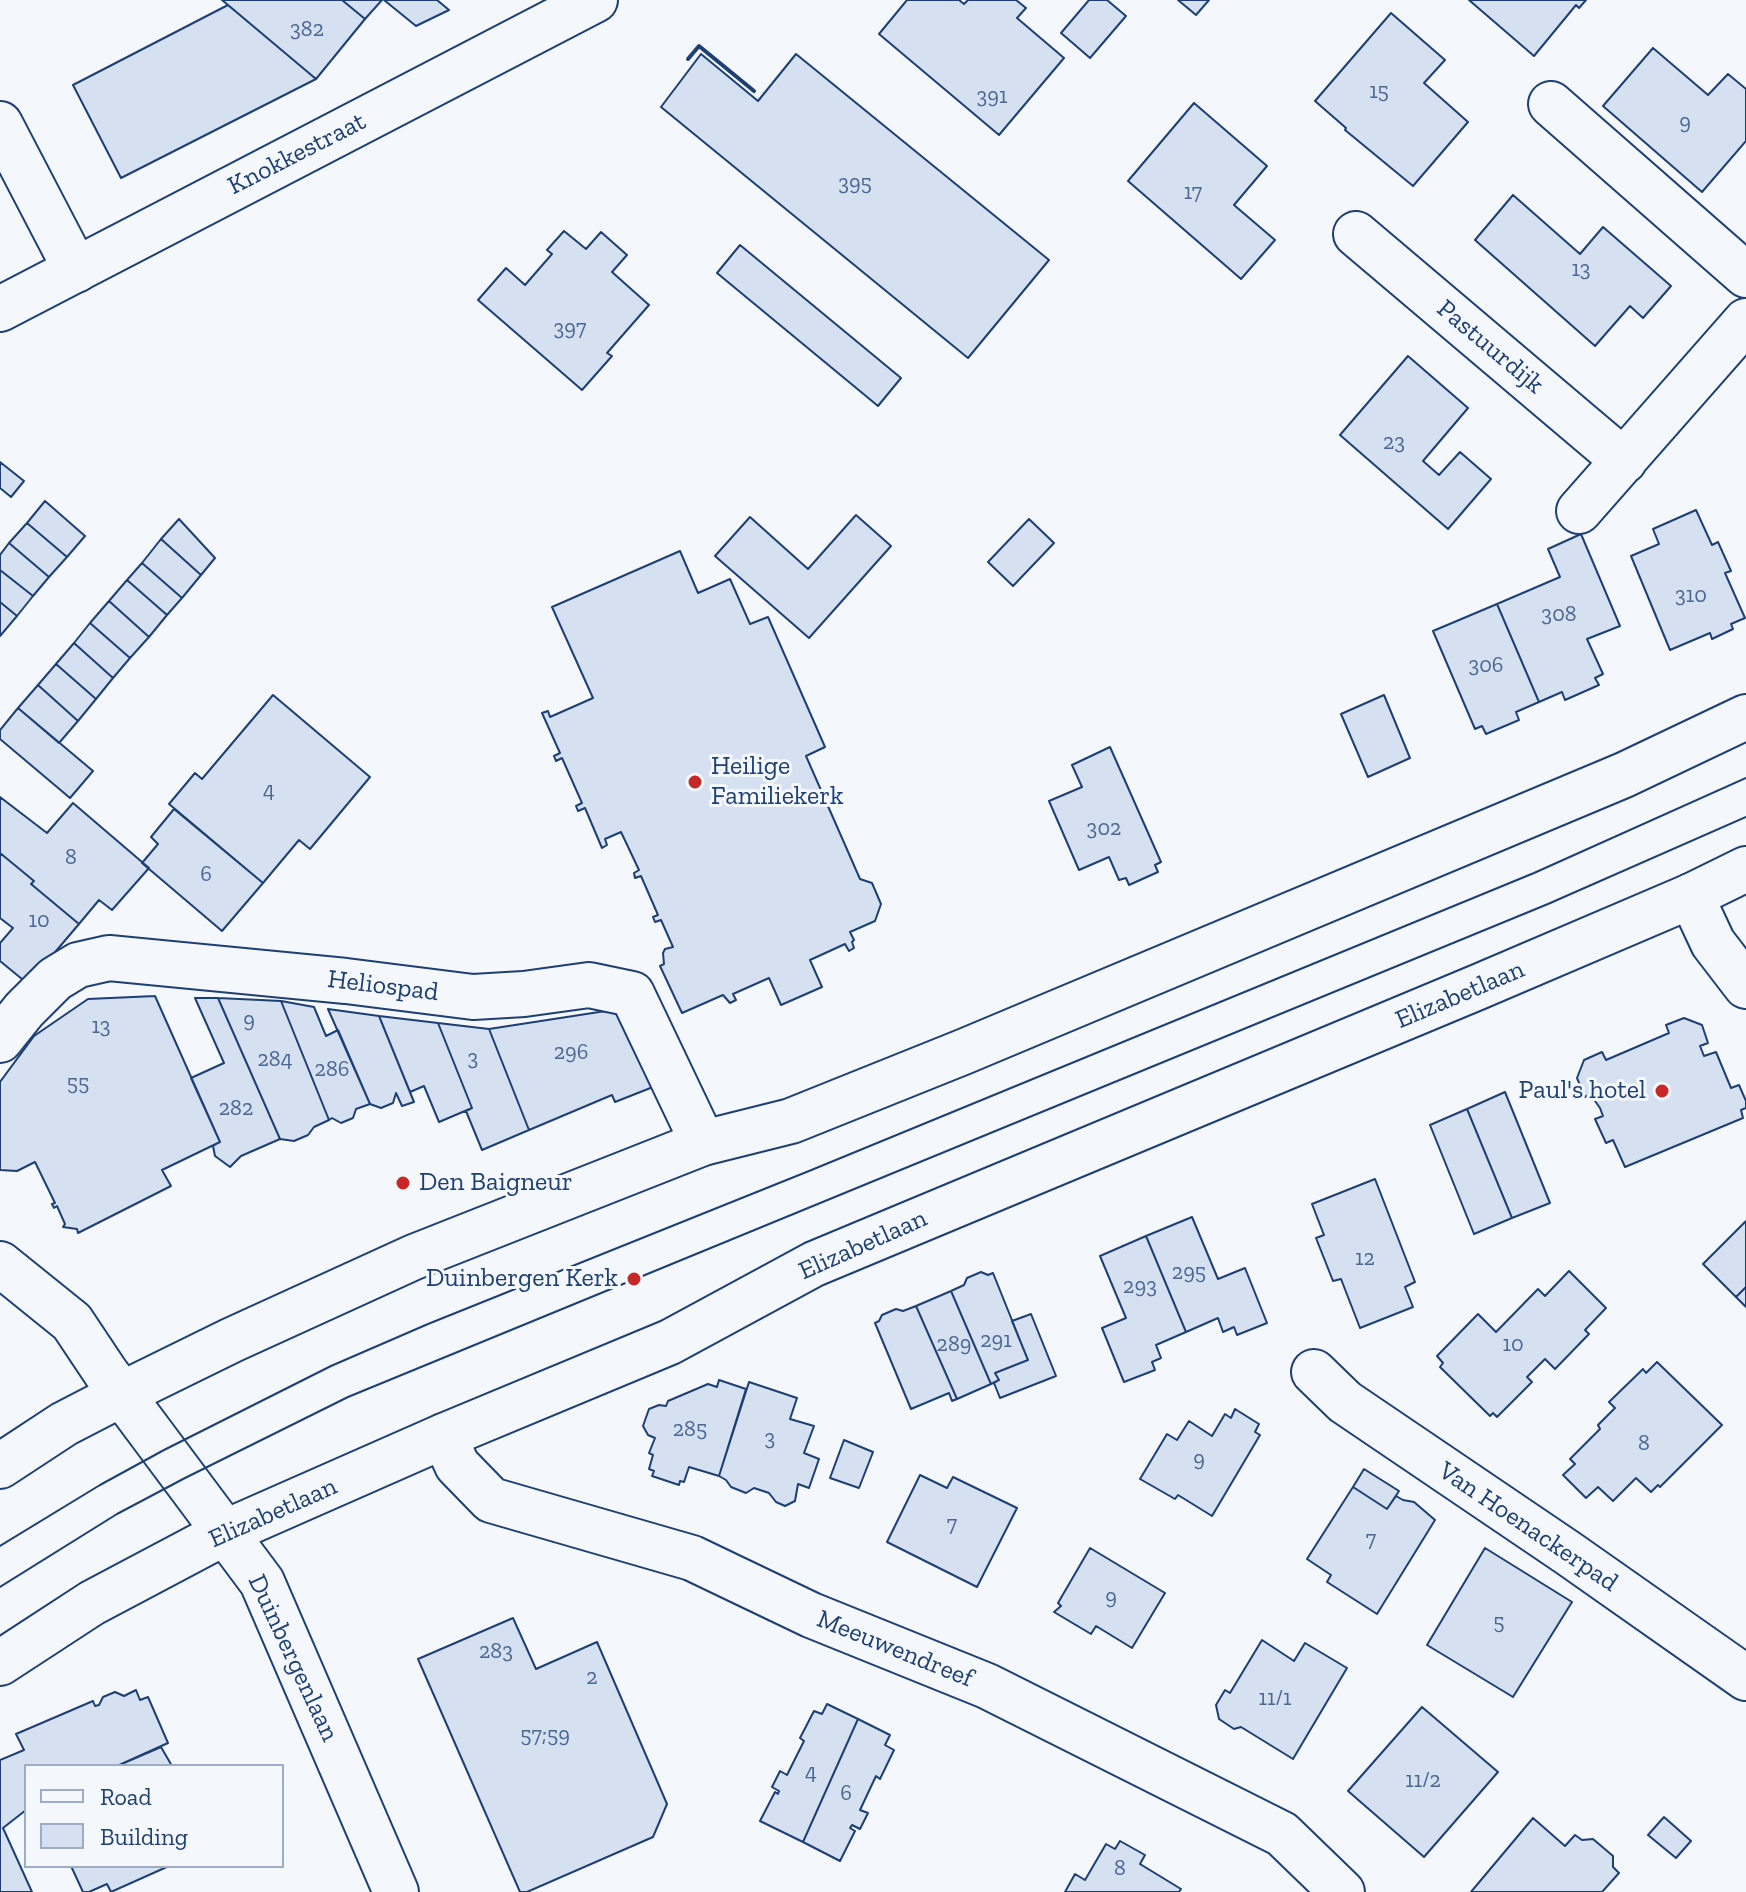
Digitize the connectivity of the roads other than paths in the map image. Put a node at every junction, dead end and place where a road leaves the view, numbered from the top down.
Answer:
1 (595, 0) edge
2 (1551, 104) dead end
3 (0, 124) edge
4 (1356, 234) dead end
5 (76, 270) junction
6 (1746, 275) edge
7 (0, 309) edge
8 (1746, 321) edge
9 (1624, 461) junction
10 (1579, 511) dead end
11 (1746, 717) edge
12 (1746, 869) edge
13 (1691, 896) junction
14 (1746, 986) edge
15 (12, 1025) edge
16 (703, 1143) junction
17 (0, 1264) edge
18 (1314, 1372) dead end
19 (122, 1394) junction
20 (444, 1436) junction
21 (0, 1466) edge
22 (226, 1532) junction
23 (0, 1663) edge
24 (1746, 1678) edge
25 (396, 1892) edge
26 (1342, 1892) edge

1 - 5 street, Knokkestraat
2 - 6 street
3 - 5 street
4 - 9 street, Pastuurdijk
5 - 7 street, Knokkestraat
8 - 9 street
9 - 10 street
11 - 16 street
12 - 13 street, Elizabetlaan
13 - 14 street
13 - 20 street, Elizabetlaan
15 - 16 street, Heliospad
16 - 19 street
17 - 19 street, Duinbergenlaan
18 - 24 street, Van Hoenackerpad
19 - 21 street
19 - 22 street, Duinbergenlaan
20 - 22 street, Elizabetlaan
20 - 26 street, Meeuwendreef
22 - 23 street, Elizabetlaan
22 - 25 street, Duinbergenlaan

